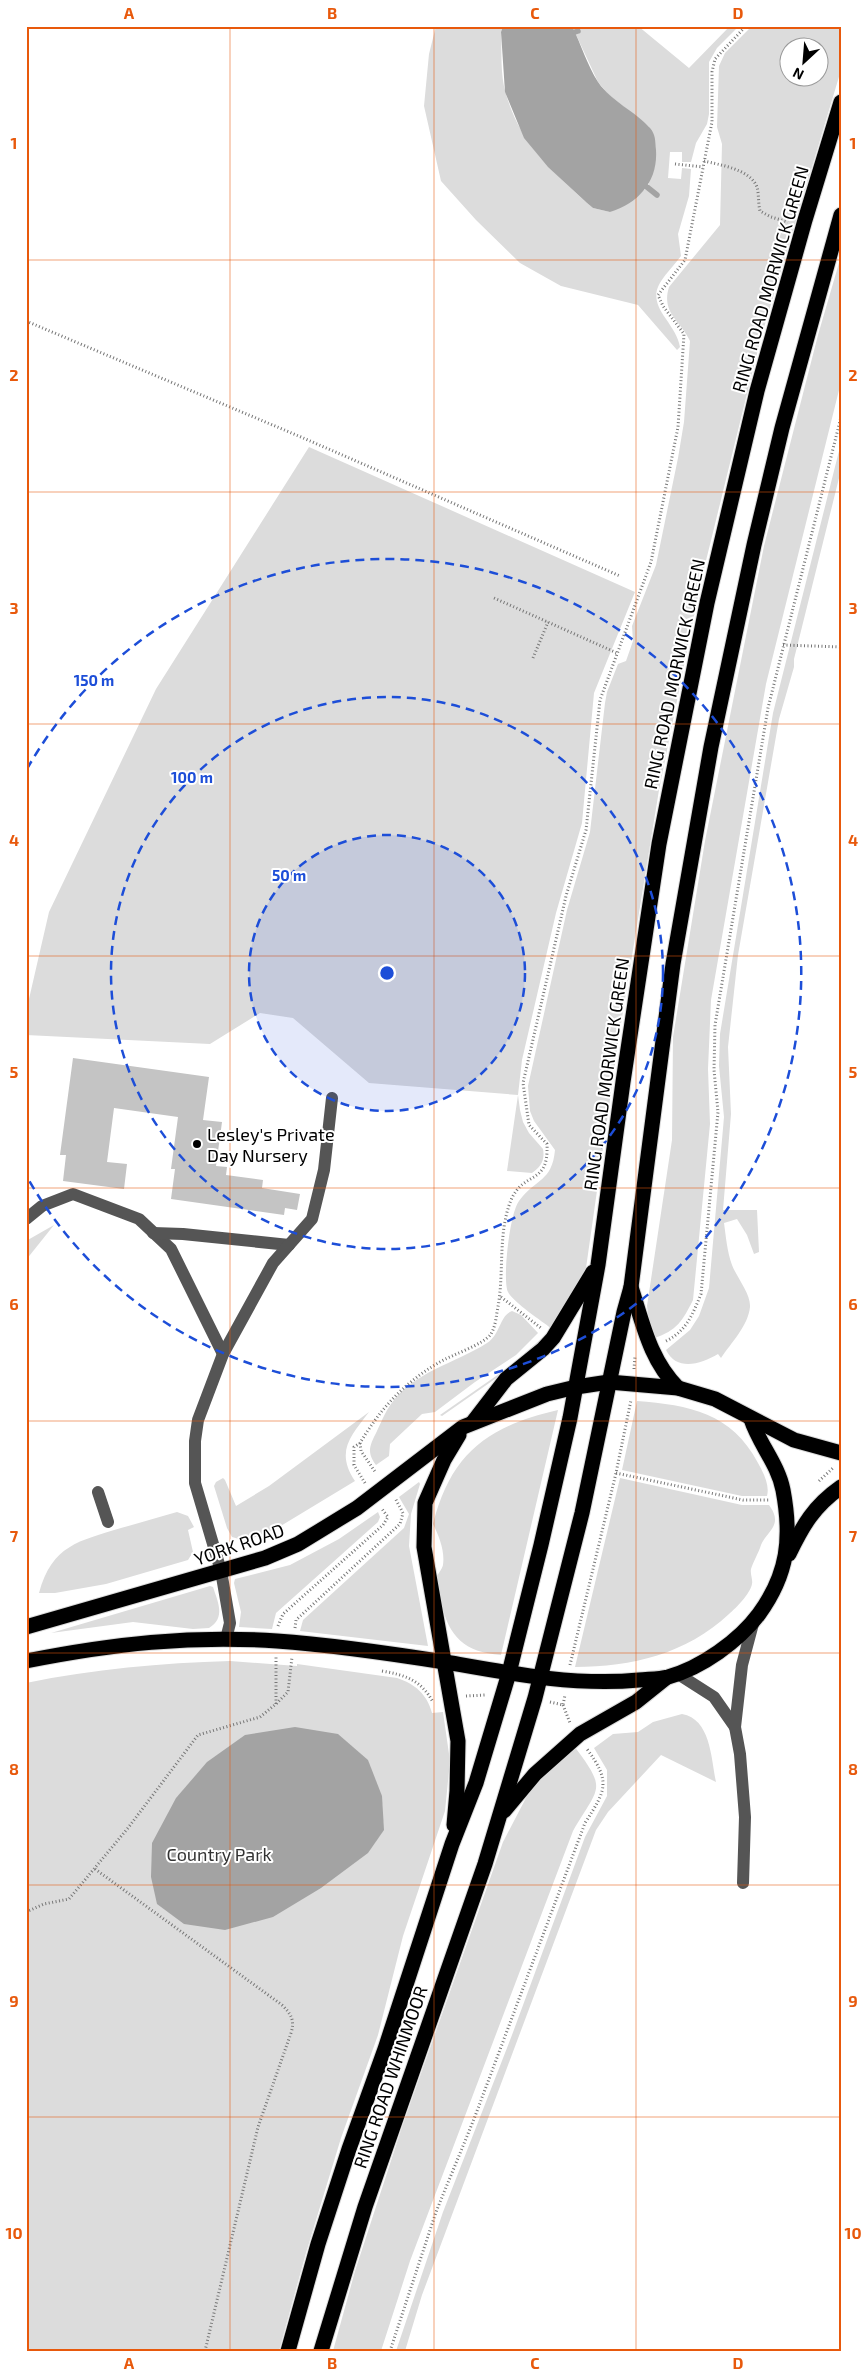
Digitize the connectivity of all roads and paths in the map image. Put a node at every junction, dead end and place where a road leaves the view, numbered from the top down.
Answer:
1 (746, 26) edge
2 (841, 102) edge
3 (704, 161) junction
4 (675, 164) dead end
5 (703, 166) junction
6 (841, 215) edge
7 (803, 227) junction
8 (26, 321) edge
9 (841, 417) edge
10 (620, 576) dead end
11 (494, 598) dead end
12 (548, 622) junction
13 (783, 645) junction
14 (841, 647) edge
15 (618, 653) junction
16 (534, 658) dead end
17 (332, 1098) dead end
18 (26, 1219) edge
19 (154, 1233) junction
20 (289, 1245) junction
21 (598, 1265) junction
22 (631, 1286) junction
23 (500, 1297) junction
24 (545, 1332) dead end
25 (660, 1344) dead end
26 (223, 1354) junction
27 (609, 1382) junction
28 (576, 1387) junction
29 (678, 1388) junction
30 (630, 1406) dead end
31 (751, 1419) junction
32 (468, 1424) junction
33 (360, 1443) junction
34 (841, 1453) edge
35 (616, 1472) junction
36 (387, 1487) junction
37 (841, 1487) edge
38 (98, 1492) dead end
39 (374, 1496) junction
40 (767, 1501) dead end
41 (108, 1522) dead end
42 (784, 1564) junction
43 (221, 1571) junction
44 (754, 1620) junction
45 (26, 1627) edge
46 (226, 1638) junction
47 (277, 1641) junction
48 (293, 1643) junction
49 (572, 1651) dead end
50 (268, 1658) dead end
51 (276, 1659) junction
52 (292, 1660) junction
53 (26, 1661) edge
54 (300, 1661) dead end
55 (444, 1662) junction
56 (372, 1670) dead end
57 (509, 1673) junction
58 (672, 1676) junction
59 (541, 1677) junction
60 (433, 1702) dead end
61 (276, 1704) junction
62 (735, 1728) junction
63 (602, 1777) dead end
64 (499, 1817) junction
65 (452, 1844) junction
66 (95, 1869) junction
67 (743, 1883) dead end
68 (26, 1912) edge
69 (206, 2351) edge
70 (288, 2351) edge
71 (321, 2351) edge
72 (390, 2351) edge

1 - 3 path
2 - 7 highway, RING ROAD MORWICK GREEN
3 - 5 path
3 - 7 path
4 - 5 path
5 - 15 path
6 - 22 highway
7 - 21 highway, RING ROAD MORWICK GREEN
8 - 10 path
9 - 13 path
11 - 12 path
12 - 15 path
12 - 16 path
13 - 14 path
13 - 25 path
15 - 23 path
17 - 20 street
18 - 19 street
19 - 20 street
19 - 26 street
20 - 26 street
21 - 28 highway, RING ROAD MORWICK GREEN
21 - 32 highway, RING ROAD MORWICK GREEN
22 - 27 highway
22 - 29 highway
23 - 24 path
23 - 33 path
26 - 43 street
27 - 28 highway
27 - 29 highway
27 - 59 highway, RING ROAD WHINMOOR
28 - 32 highway
28 - 57 highway, RING ROAD MORWICK GREEN
29 - 31 highway
30 - 35 path
31 - 34 highway
31 - 42 highway
32 - 36 highway, YORK ROAD
32 - 55 highway, RING ROAD WHINMOOR
33 - 36 path
33 - 39 path
35 - 40 path
35 - 49 path
36 - 39 highway, YORK ROAD
36 - 48 path
37 - 42 highway
38 - 41 street
39 - 43 highway, YORK ROAD
39 - 47 path
42 - 44 highway
43 - 45 highway, YORK ROAD
43 - 46 street
44 - 58 highway
44 - 62 street
46 - 47 highway
46 - 53 highway
47 - 48 highway
47 - 51 path
48 - 52 path
48 - 55 highway
50 - 51 path
51 - 52 path
51 - 61 path
52 - 54 path
52 - 61 path
55 - 57 highway
55 - 65 highway, RING ROAD WHINMOOR
56 - 60 path
57 - 59 highway
57 - 65 highway, RING ROAD WHINMOOR
58 - 59 highway
58 - 62 street
58 - 64 highway, RING ROAD WHINMOOR
59 - 64 highway, RING ROAD WHINMOOR
61 - 66 path
62 - 67 street
63 - 72 path
64 - 71 highway, RING ROAD WHINMOOR
65 - 70 highway, RING ROAD WHINMOOR
66 - 68 path
66 - 69 path

